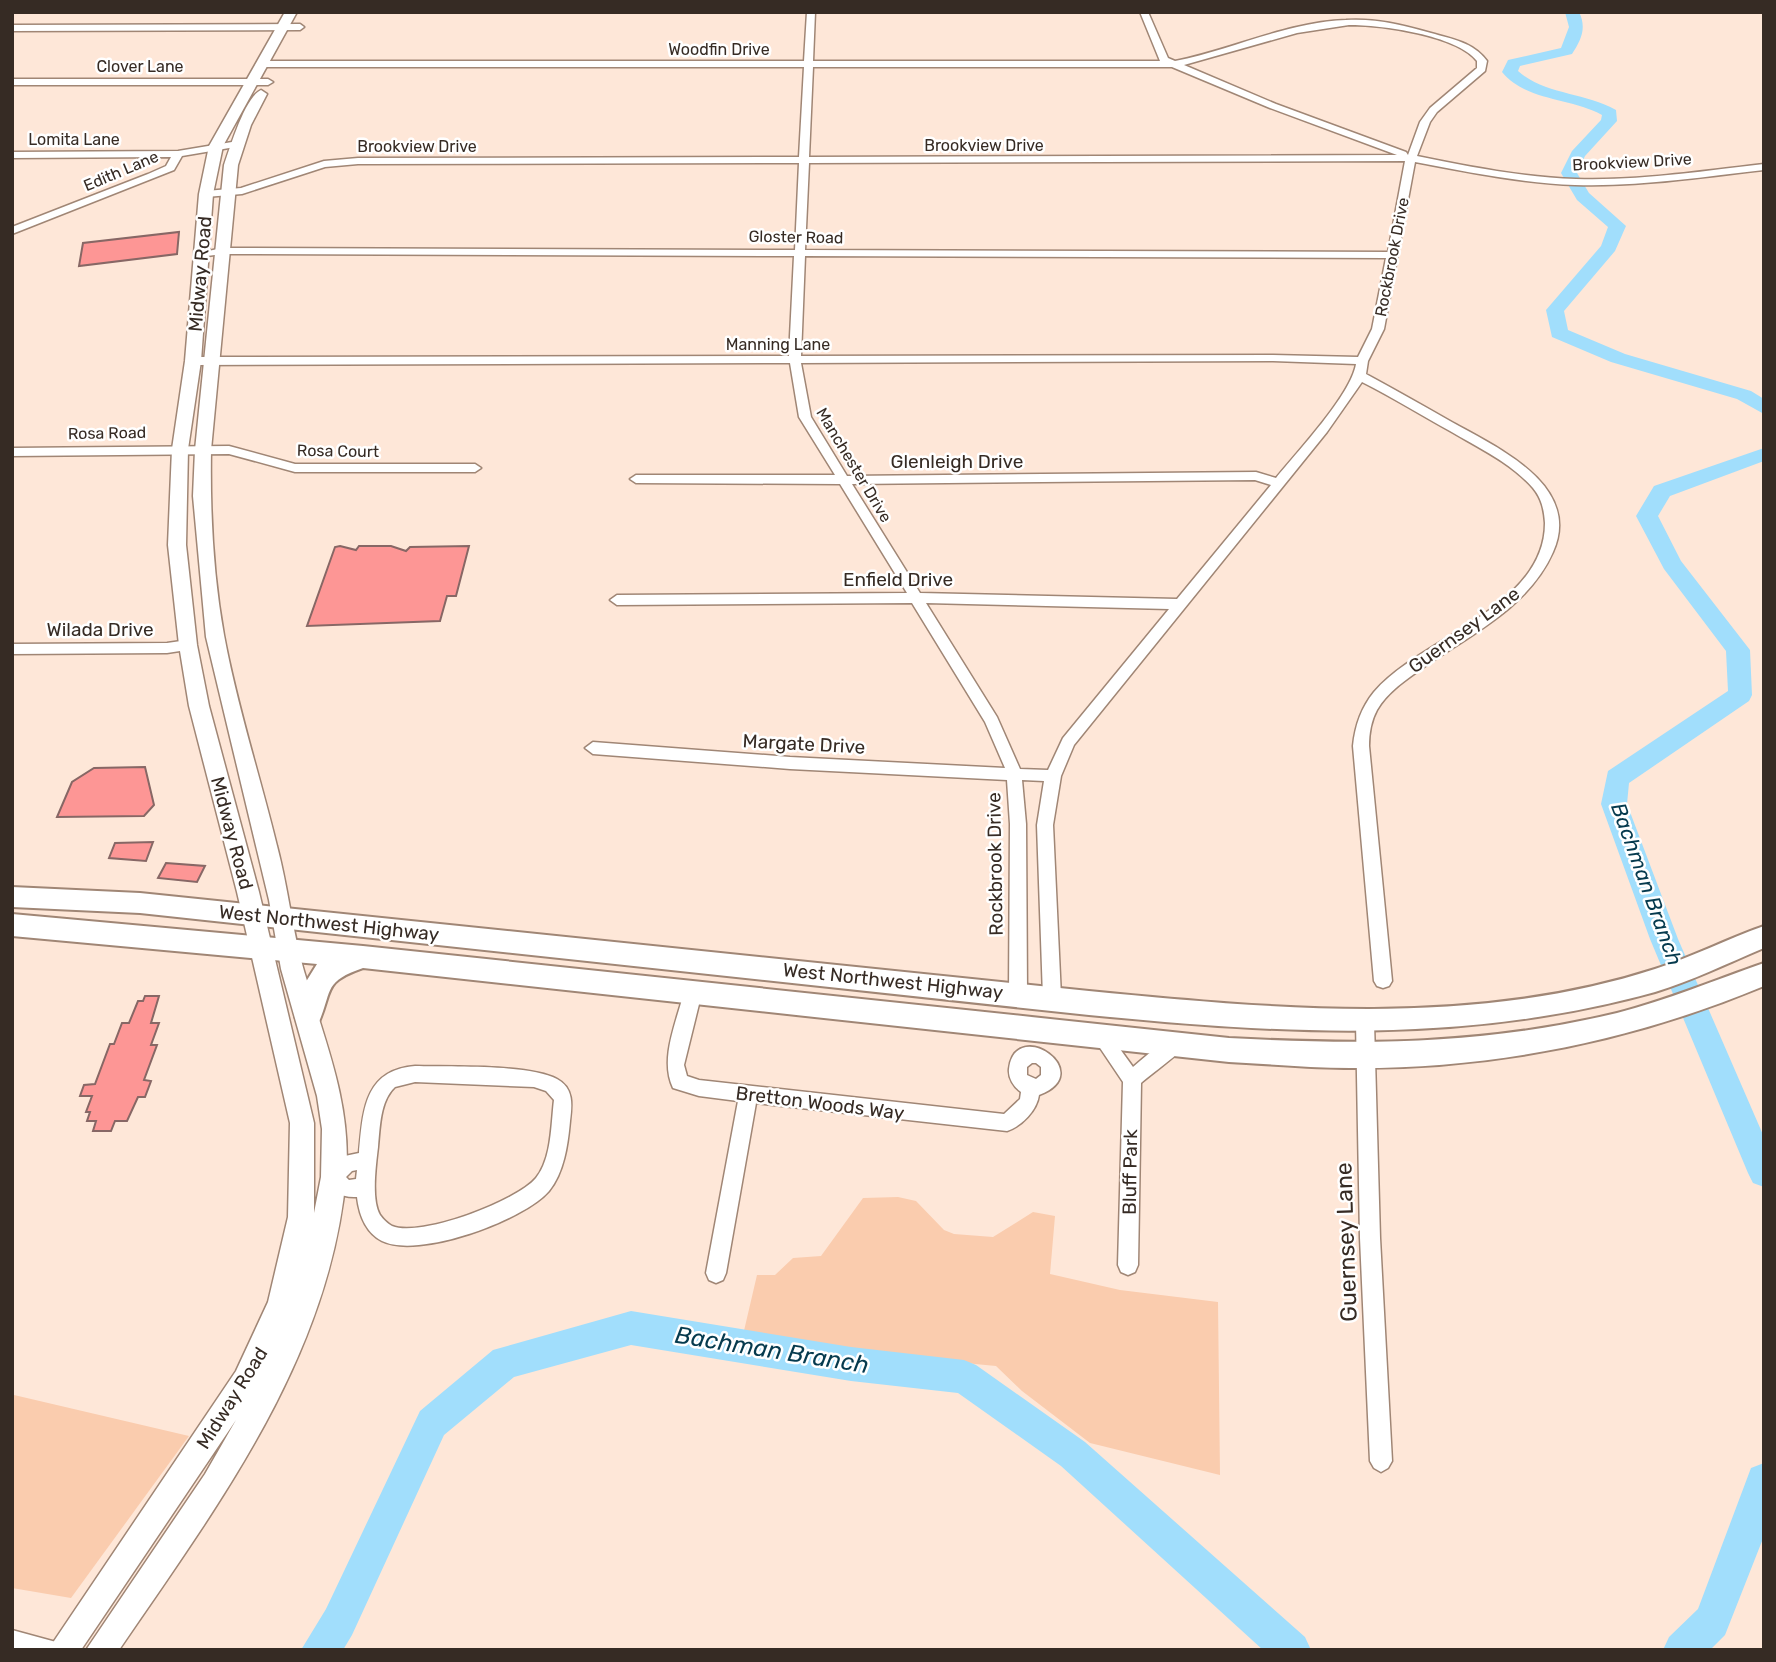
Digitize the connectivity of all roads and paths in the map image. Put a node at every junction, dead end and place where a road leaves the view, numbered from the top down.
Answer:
1 (291, 12) edge
2 (307, 12) edge
3 (811, 12) edge
4 (1144, 12) edge
5 (283, 27) junction
6 (300, 27) junction
7 (12, 28) edge
8 (262, 64) junction
9 (277, 64) junction
10 (1175, 64) junction
11 (807, 65) junction
12 (12, 82) edge
13 (253, 82) junction
14 (268, 82) junction
15 (238, 144) junction
16 (216, 146) junction
17 (178, 154) junction
18 (12, 155) edge
19 (1411, 158) junction
20 (802, 160) junction
21 (1764, 167) edge
22 (1740, 170) junction
23 (1764, 180) edge
24 (230, 191) junction
25 (206, 194) junction
26 (12, 231) edge
27 (222, 251) junction
28 (798, 253) junction
29 (200, 254) junction
30 (1393, 255) junction
31 (214, 360) junction
32 (795, 360) junction
33 (193, 361) junction
34 (1361, 369) junction
35 (180, 449) junction
36 (204, 450) junction
37 (12, 452) edge
38 (475, 468) dead end
39 (636, 479) dead end
40 (843, 480) junction
41 (1278, 483) junction
42 (916, 598) junction
43 (617, 600) dead end
44 (1180, 604) junction
45 (215, 637) junction
46 (188, 645) junction
47 (12, 649) edge
48 (240, 741) junction
49 (593, 748) dead end
50 (209, 751) junction
51 (1014, 772) junction
52 (1053, 776) junction
53 (12, 897) edge
54 (253, 916) junction
55 (284, 919) junction
56 (12, 925) edge
57 (1754, 942) edge
58 (260, 947) junction
59 (290, 950) junction
60 (363, 957) junction
61 (1764, 974) edge
62 (1383, 981) dead end
63 (693, 992) junction
64 (1018, 994) junction
65 (1052, 997) junction
66 (308, 1016) junction
67 (1365, 1022) junction
68 (1101, 1036) junction
69 (1033, 1042) junction
70 (1179, 1044) junction
71 (1366, 1056) junction
72 (1132, 1080) junction
73 (748, 1096) junction
74 (369, 1160) junction
75 (333, 1177) junction
76 (303, 1181) junction
77 (367, 1187) junction
78 (1128, 1265) dead end
79 (716, 1273) dead end
80 (1381, 1461) dead end
81 (12, 1641) edge
82 (48, 1650) edge
83 (63, 1650) edge
84 (101, 1650) edge

1 - 5 main road, Midway Road
2 - 6 main road, Midway Road
3 - 11 street, Manchester Drive
4 - 10 street
5 - 6 street
5 - 7 street
5 - 8 main road, Midway Road
6 - 9 main road, Midway Road
8 - 9 street, Woodfin Drive
8 - 13 main road, Midway Road
9 - 11 street, Woodfin Drive
9 - 14 main road, Midway Road
10 - 11 street, Woodfin Drive
10 - 19 street
10 - 19 street, Rockbrook Drive
11 - 20 street, Manchester Drive
12 - 13 street, Clover Lane
13 - 14 street, Clover Lane
13 - 16 main road, Midway Road
14 - 15 main road, Midway Road
15 - 16 street, Edith Lane
15 - 24 main road, Midway Road
16 - 17 street, Edith Lane
16 - 25 main road, Midway Road
17 - 18 street, Lomita Lane
17 - 26 street, Edith Lane
19 - 20 street, Brookview Drive
19 - 22 street, Brookview Drive
19 - 30 street, Rockbrook Drive
20 - 24 street, Brookview Drive
20 - 28 street, Manchester Drive
21 - 22 street, Brookview Drive
22 - 23 street
24 - 25 street, Brookview Drive
24 - 27 main road, Midway Road
25 - 29 main road, Midway Road
27 - 28 street, Gloster Road
27 - 29 street, Gloster Road
27 - 31 main road, Midway Road
28 - 30 street, Gloster Road
28 - 32 street, Manchester Drive
29 - 33 main road, Midway Road
30 - 34 street, Rockbrook Drive
31 - 32 street, Manning Lane
31 - 33 street, Manning Lane
31 - 36 main road, Midway Road
32 - 34 street, Manning Lane
32 - 40 street, Manchester Drive
33 - 35 main road, Midway Road
34 - 41 street, Rockbrook Drive
34 - 62 street, Guernsey Lane
35 - 36 street, Rosa Road
35 - 37 street, Rosa Road
35 - 46 main road, Midway Road
36 - 38 street, Rosa Court
36 - 45 main road, Midway Road
39 - 40 street, Glenleigh Drive
40 - 41 street, Glenleigh Drive
40 - 42 street, Manchester Drive
41 - 44 street, Rockbrook Drive
42 - 43 street, Enfield Drive
42 - 44 street, Enfield Drive
42 - 51 street, Manchester Drive
44 - 52 street, Rockbrook Drive
45 - 46 main road
45 - 48 main road, Midway Road
46 - 47 street, Wilada Drive
46 - 50 main road, Midway Road
48 - 50 main road
48 - 55 main road, Midway Road
49 - 51 street, Margate Drive
50 - 54 main road, Midway Road
51 - 52 street, Rockbrook Drive
51 - 64 street, Rockbrook Drive
52 - 65 street, Rockbrook Drive
53 - 54 main road, West Northwest Highway
54 - 55 main road, West Northwest Highway
54 - 58 main road, Midway Road
55 - 59 main road, Midway Road
55 - 64 main road, West Northwest Highway
56 - 58 main road, West Northwest Highway
57 - 67 main road, West Northwest Highway
58 - 59 main road, West Northwest Highway
58 - 76 main road, Midway Road
59 - 60 main road, West Northwest Highway
59 - 66 main road, Midway Road
60 - 63 main road, West Northwest Highway
60 - 66 main road
61 - 71 main road, West Northwest Highway
63 - 69 main road, West Northwest Highway
63 - 73 street, Bretton Woods Way
64 - 65 main road, West Northwest Highway
64 - 69 main road
65 - 67 main road, West Northwest Highway
65 - 69 main road
66 - 75 main road, Midway Road
67 - 71 street, Guernsey Lane
68 - 69 main road, West Northwest Highway
68 - 70 main road, West Northwest Highway
68 - 72 street
69 - 73 street, Bretton Woods Way
70 - 71 main road, West Northwest Highway
70 - 72 street
71 - 80 street, Guernsey Lane
72 - 78 street, Bluff Park
73 - 79 street
74 - 75 street
74 - 77 street
74 - 77 street
75 - 76 main road
75 - 77 street
75 - 84 main road, Midway Road
76 - 83 main road, Midway Road
81 - 82 street

